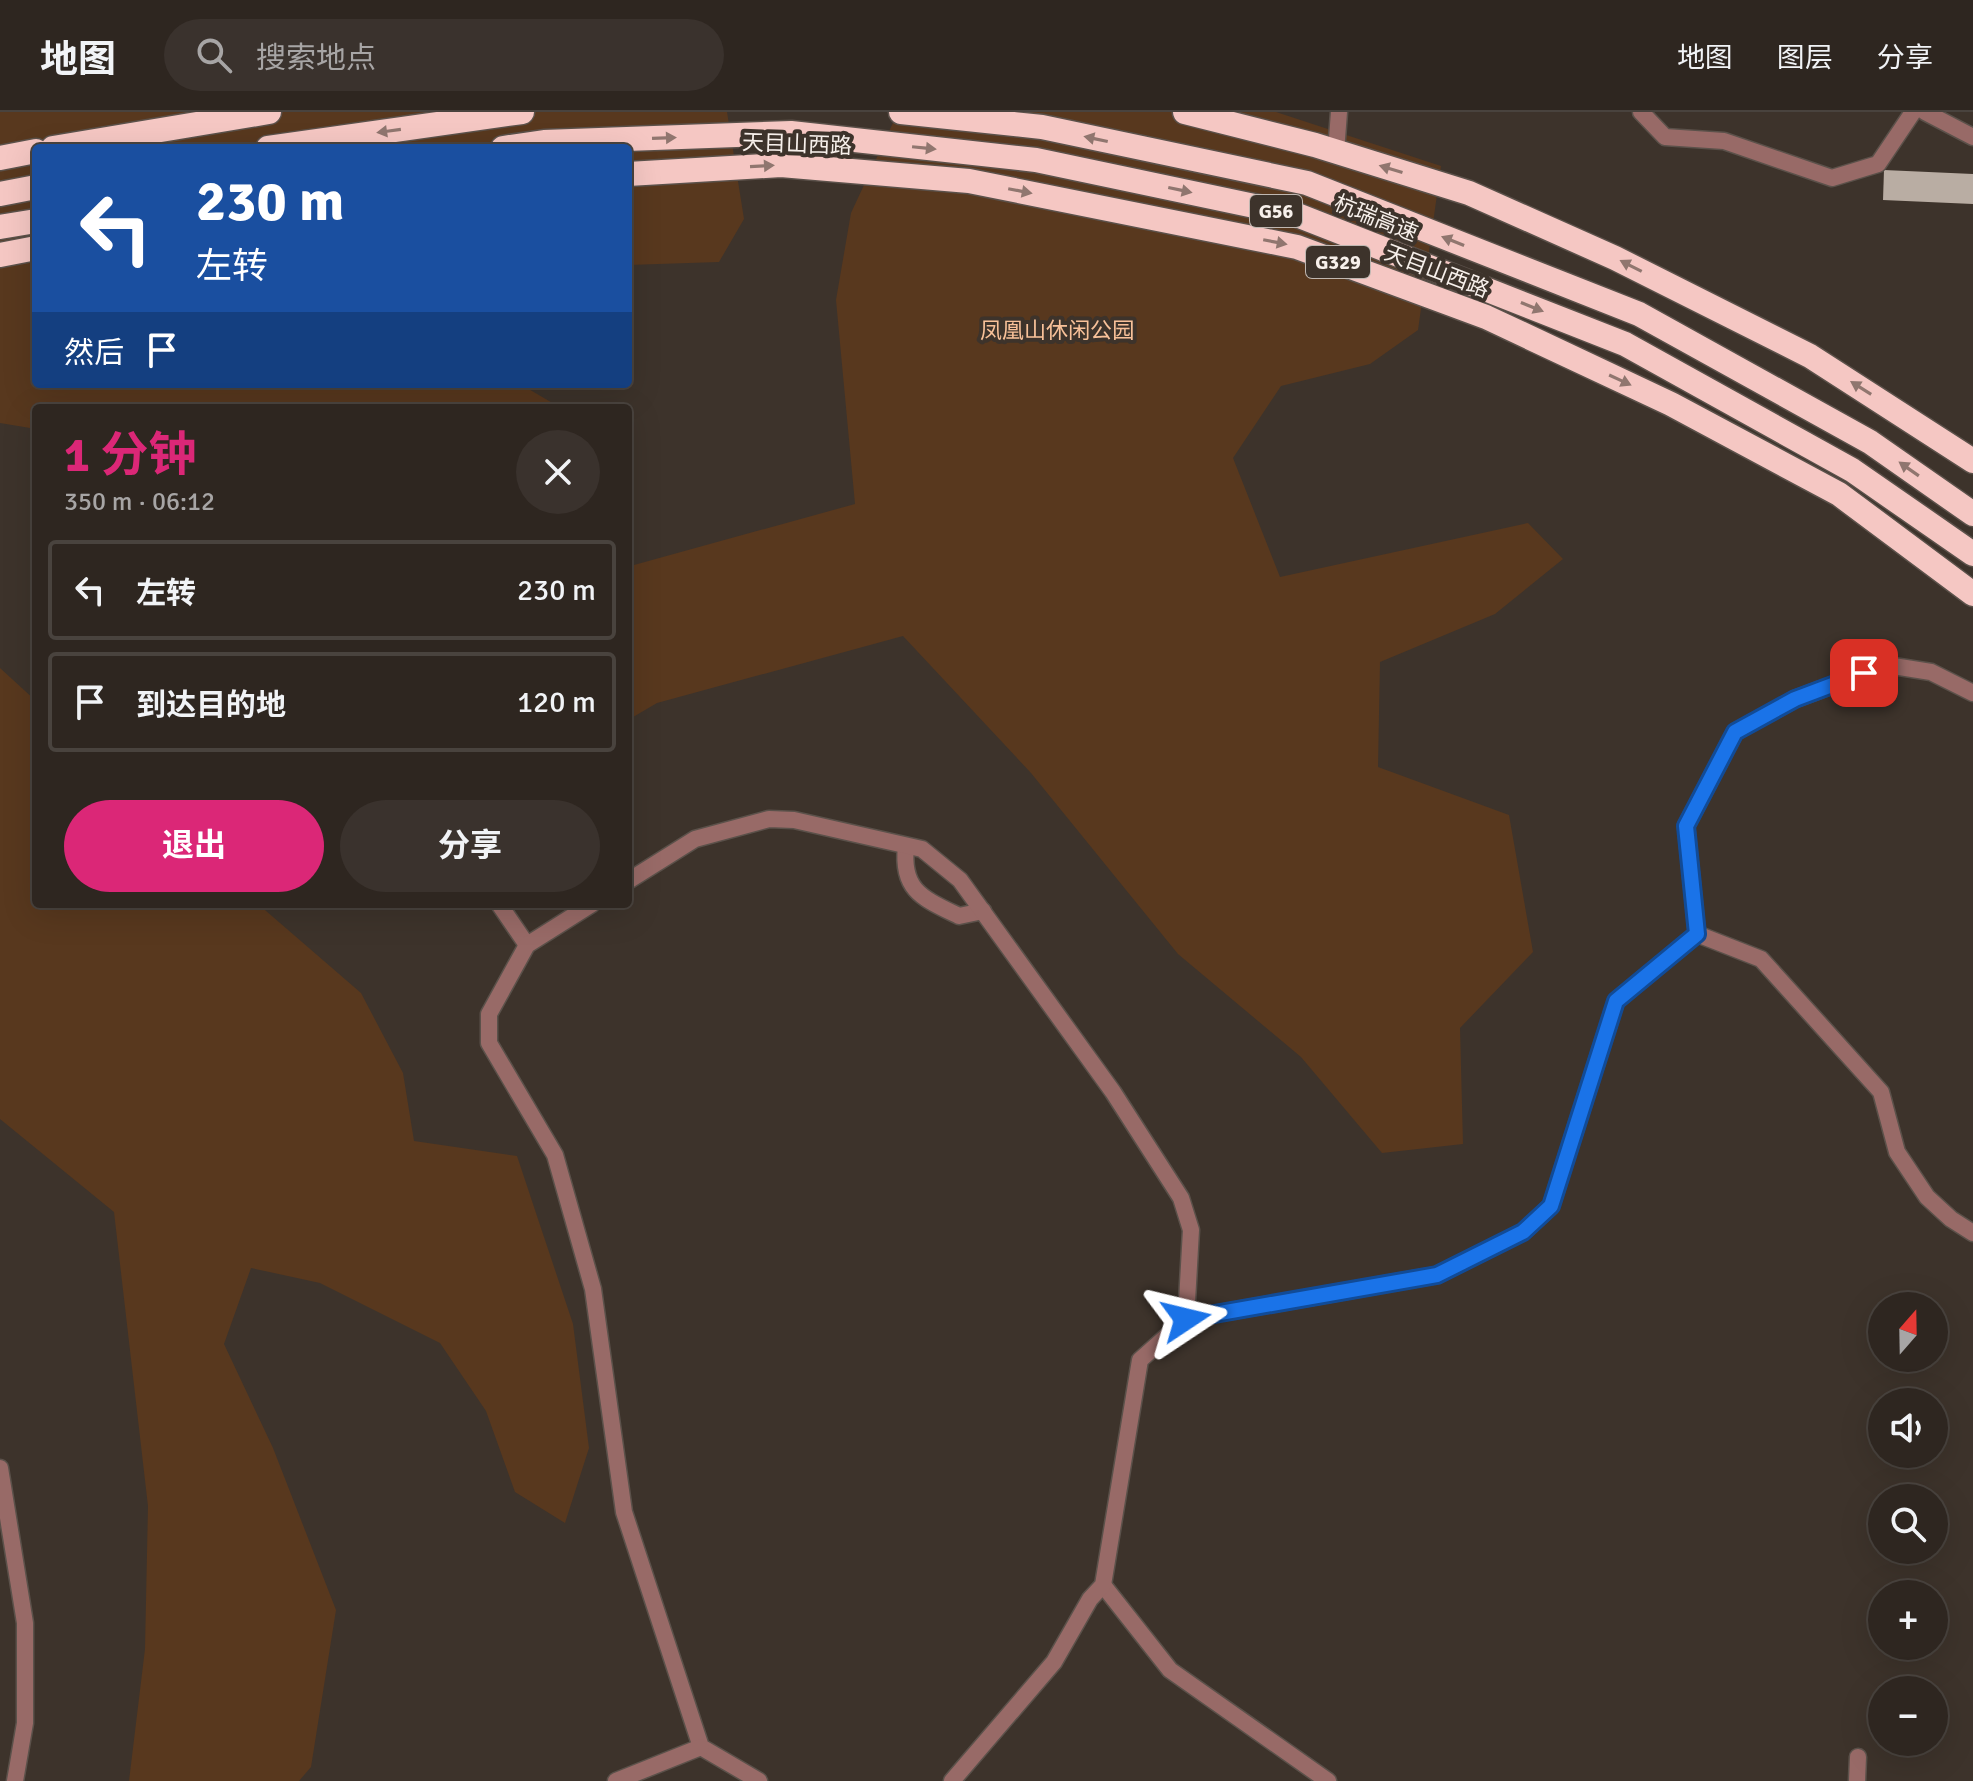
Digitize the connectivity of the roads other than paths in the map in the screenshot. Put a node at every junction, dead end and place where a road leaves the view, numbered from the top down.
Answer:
1 (269, 112) edge
2 (522, 112) edge
3 (901, 112) edge
4 (1185, 112) edge
5 (1339, 112) edge
6 (1641, 112) edge
7 (1913, 112) edge
8 (1925, 112) edge
9 (1973, 137) edge
10 (77, 144) edge
11 (296, 144) edge
12 (530, 144) edge
13 (32, 152) edge
14 (1336, 152) junction
15 (0, 158) edge
16 (632, 174) edge
17 (32, 188) edge
18 (0, 194) edge
19 (32, 222) edge
20 (0, 227) edge
21 (32, 249) edge
22 (0, 255) edge
23 (1973, 461) edge
24 (1973, 514) edge
25 (1973, 554) edge
26 (1973, 594) edge
27 (1973, 693) edge
28 (906, 846) junction
29 (632, 878) edge
30 (502, 908) edge
31 (586, 908) edge
32 (983, 911) junction
33 (1697, 934) junction
34 (527, 945) junction
35 (1973, 1233) edge
36 (1186, 1319) junction
37 (0, 1468) edge
38 (1103, 1585) junction
39 (701, 1747) junction
40 (1858, 1757) dead end
41 (15, 1781) edge
42 (616, 1781) edge
43 (759, 1781) edge
44 (952, 1781) edge
45 (1328, 1781) edge
46 (1857, 1781) edge

1 - 10 highway
2 -> 11 highway
24 -> 3 highway, 杭瑞高速 / G56
4 - 14 highway
5 - 14 street
6 - 7 street
8 - 9 street
12 -> 25 highway, 杭瑞高速 / G56
13 - 15 highway
23 -> 14 highway
16 -> 26 highway, 天目山西路 / G329
17 - 18 highway
19 - 20 highway
21 - 22 highway
27 - 33 street
28 - 29 street
28 - 32 street
28 - 32 street
30 - 34 street
31 - 34 street
32 - 36 street
33 - 35 street
33 - 36 street
34 - 39 street
36 - 38 street
37 - 41 street
38 - 44 street
38 - 45 street
39 - 42 street
39 - 43 street
40 - 46 street

